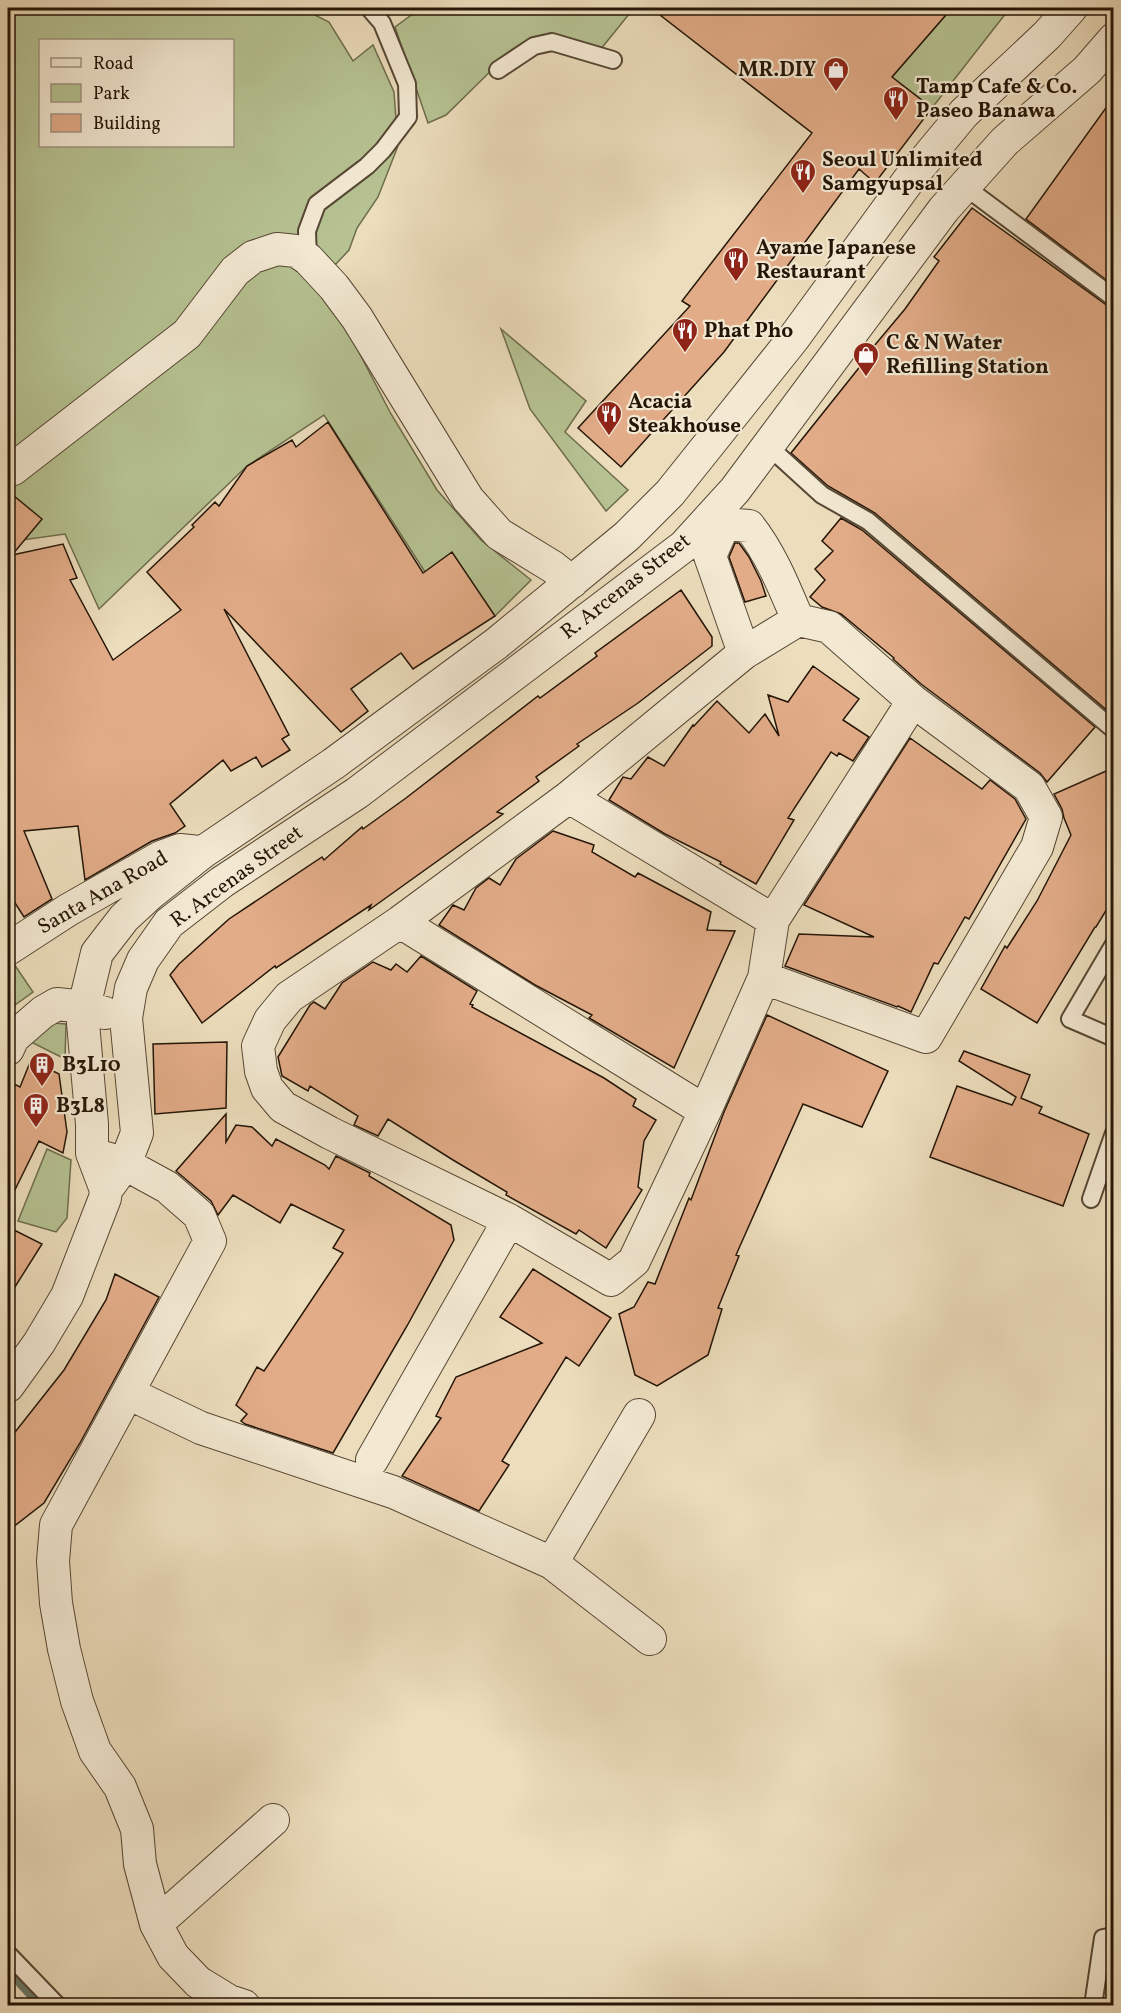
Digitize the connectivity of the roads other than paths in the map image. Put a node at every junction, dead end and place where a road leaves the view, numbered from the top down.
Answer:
1 (369, 8) edge
2 (1071, 8) edge
3 (1113, 39) edge
4 (613, 60) dead end
5 (498, 70) dead end
6 (964, 186) junction
7 (884, 214) junction
8 (922, 238) junction
9 (308, 259) junction
10 (1113, 298) edge
11 (767, 445) junction
12 (13, 469) dead end
13 (683, 477) junction
14 (720, 517) junction
15 (572, 582) junction
16 (798, 620) junction
17 (744, 653) junction
18 (913, 701) junction
19 (1113, 730) edge
20 (569, 797) junction
21 (203, 852) junction
22 (222, 882) junction
23 (773, 920) junction
24 (400, 922) junction
25 (1113, 944) edge
26 (8, 949) edge
27 (764, 978) junction
28 (84, 1007) junction
29 (126, 1018) junction
30 (1113, 1038) edge
31 (8, 1049) edge
32 (705, 1111) junction
33 (1113, 1133) edge
34 (92, 1154) junction
35 (125, 1164) junction
36 (106, 1194) junction
37 (1091, 1199) dead end
38 (509, 1220) junction
39 (8, 1386) edge
40 (128, 1393) junction
41 (639, 1415) dead end
42 (372, 1460) dead end
43 (552, 1563) junction
44 (650, 1639) dead end
45 (273, 1820) dead end
46 (156, 1924) junction
47 (1108, 1937) edge
48 (8, 1954) edge
49 (58, 2006) edge
50 (244, 2006) edge
51 (1093, 2006) edge

1 - 9 lane
2 - 7 street, R. Arcenas Street
3 - 6 street, R. Arcenas Street
4 - 5 lane
6 - 8 street, R. Arcenas Street
6 - 10 lane
7 - 8 street
7 - 13 street, R. Arcenas Street
8 - 11 street, R. Arcenas Street
9 - 12 street
9 - 15 street
11 - 14 street, R. Arcenas Street
11 - 19 lane
13 - 14 street
13 - 15 street, R. Arcenas Street
14 - 16 street
14 - 17 street
14 - 22 street, R. Arcenas Street
15 - 21 street, R. Arcenas Street
16 - 17 street
16 - 18 street
17 - 20 street
18 - 23 street
18 - 27 street
20 - 23 street
20 - 24 street
21 - 22 street
21 - 26 street, Santa Ana Road
21 - 28 street, R. Arcenas Street
22 - 29 street, R. Arcenas Street
23 - 27 street
24 - 32 street
24 - 38 street
25 - 30 lane
27 - 32 street
28 - 29 street
28 - 31 street
28 - 34 street, R. Arcenas Street
29 - 35 street, R. Arcenas Street
32 - 38 street
33 - 37 lane
34 - 35 street
34 - 36 street, R. Arcenas Street
35 - 36 street, R. Arcenas Street
35 - 40 street
36 - 39 street, R. Arcenas Street
38 - 42 street
40 - 43 street
40 - 46 street
41 - 43 street
43 - 44 street
45 - 46 street
46 - 50 street
47 - 51 lane
48 - 49 lane

